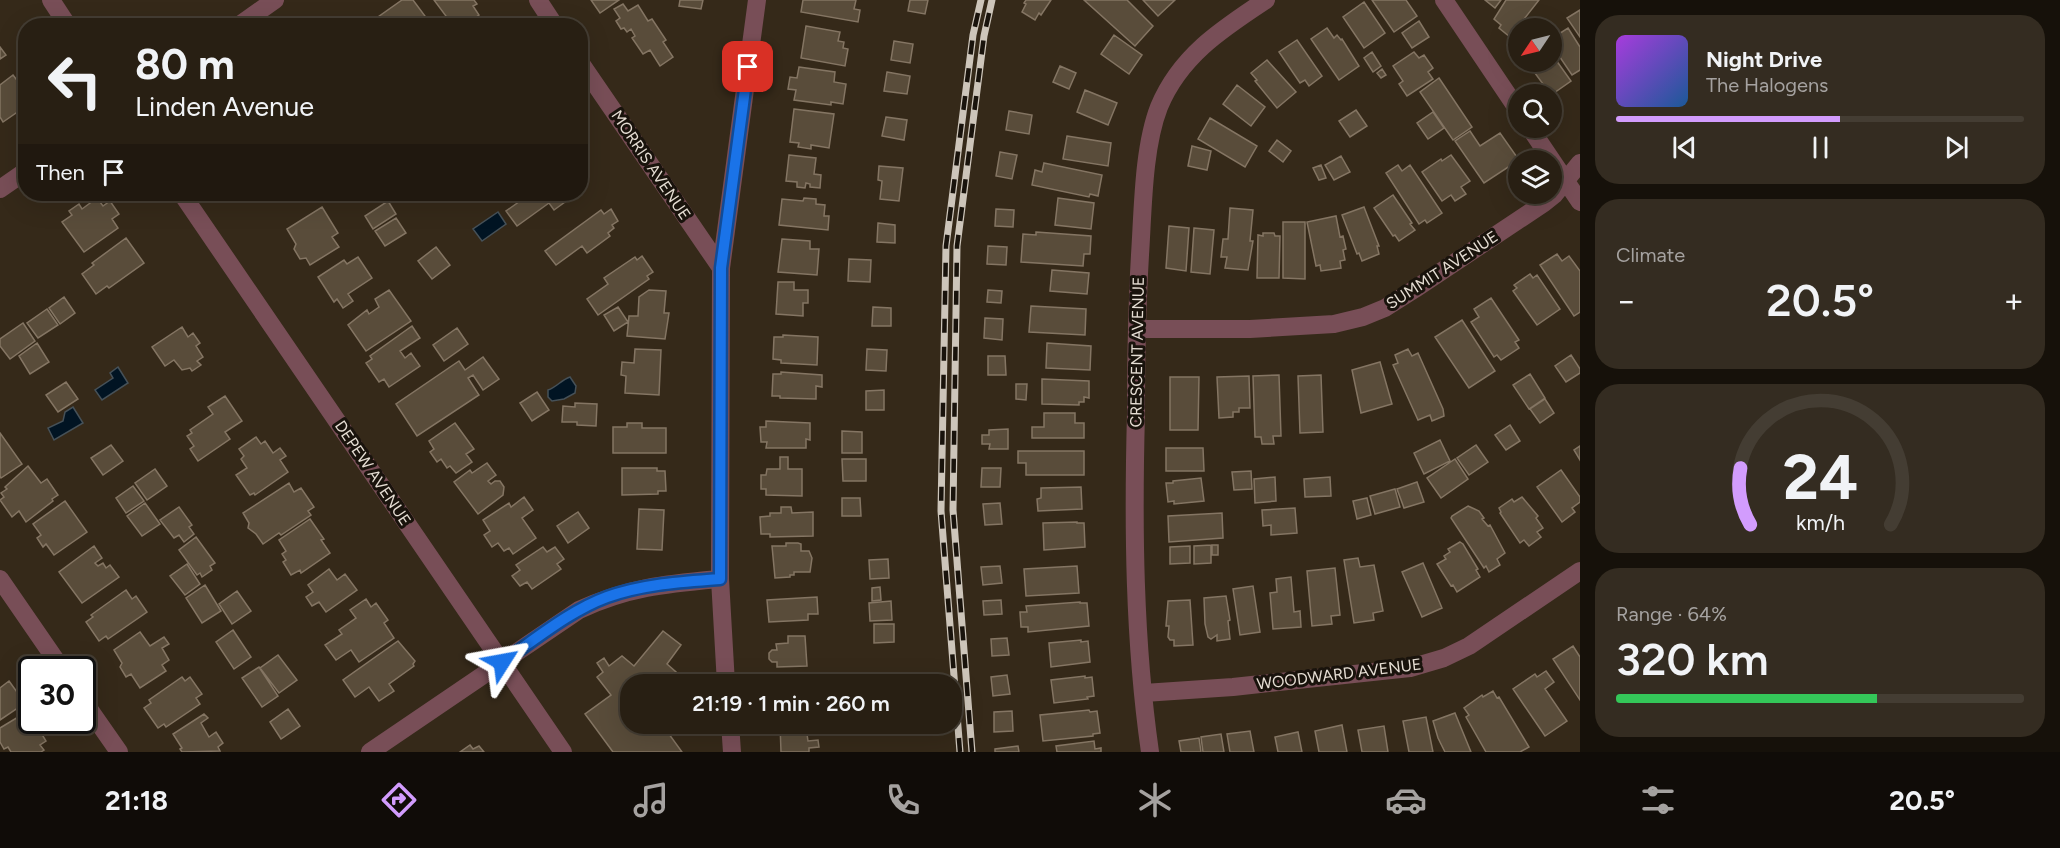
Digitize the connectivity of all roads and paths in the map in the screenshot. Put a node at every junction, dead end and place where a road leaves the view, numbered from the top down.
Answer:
1 (51, 0) edge
2 (275, 0) edge
3 (538, 0) edge
4 (757, 0) edge
5 (1266, 0) edge
6 (1444, 0) edge
7 (63, 18) edge
8 (249, 18) edge
9 (550, 18) edge
10 (588, 74) edge
11 (1508, 95) edge
12 (1537, 138) edge
13 (1580, 163) edge
14 (18, 177) edge
15 (1566, 181) junction
16 (0, 189) edge
17 (187, 201) edge
18 (1580, 202) edge
19 (721, 268) junction
20 (1137, 329) junction
21 (1580, 572) edge
22 (0, 579) edge
23 (720, 579) junction
24 (53, 656) edge
25 (502, 662) junction
26 (725, 674) edge
27 (1144, 693) junction
28 (96, 719) edge
29 (731, 734) edge
30 (119, 752) edge
31 (369, 752) edge
32 (563, 752) edge
33 (732, 752) edge
34 (1150, 752) edge

1 - 7 street
2 - 8 street
3 - 9 street
4 - 19 street
5 - 20 street, CRESCENT AVENUE
6 - 11 street
10 - 19 street, MORRIS AVENUE
12 - 15 street
13 - 15 street, SUMMIT AVENUE
14 - 16 street
15 - 18 street
15 - 20 street, SUMMIT AVENUE
17 - 25 street, DEPEW AVENUE
19 - 23 street
20 - 27 street, CRESCENT AVENUE
21 - 27 street, WOODWARD AVENUE
22 - 24 street
23 - 25 street
23 - 26 street
25 - 31 street
25 - 32 street, DEPEW AVENUE
27 - 34 street, CRESCENT AVENUE
28 - 30 street
29 - 33 street

